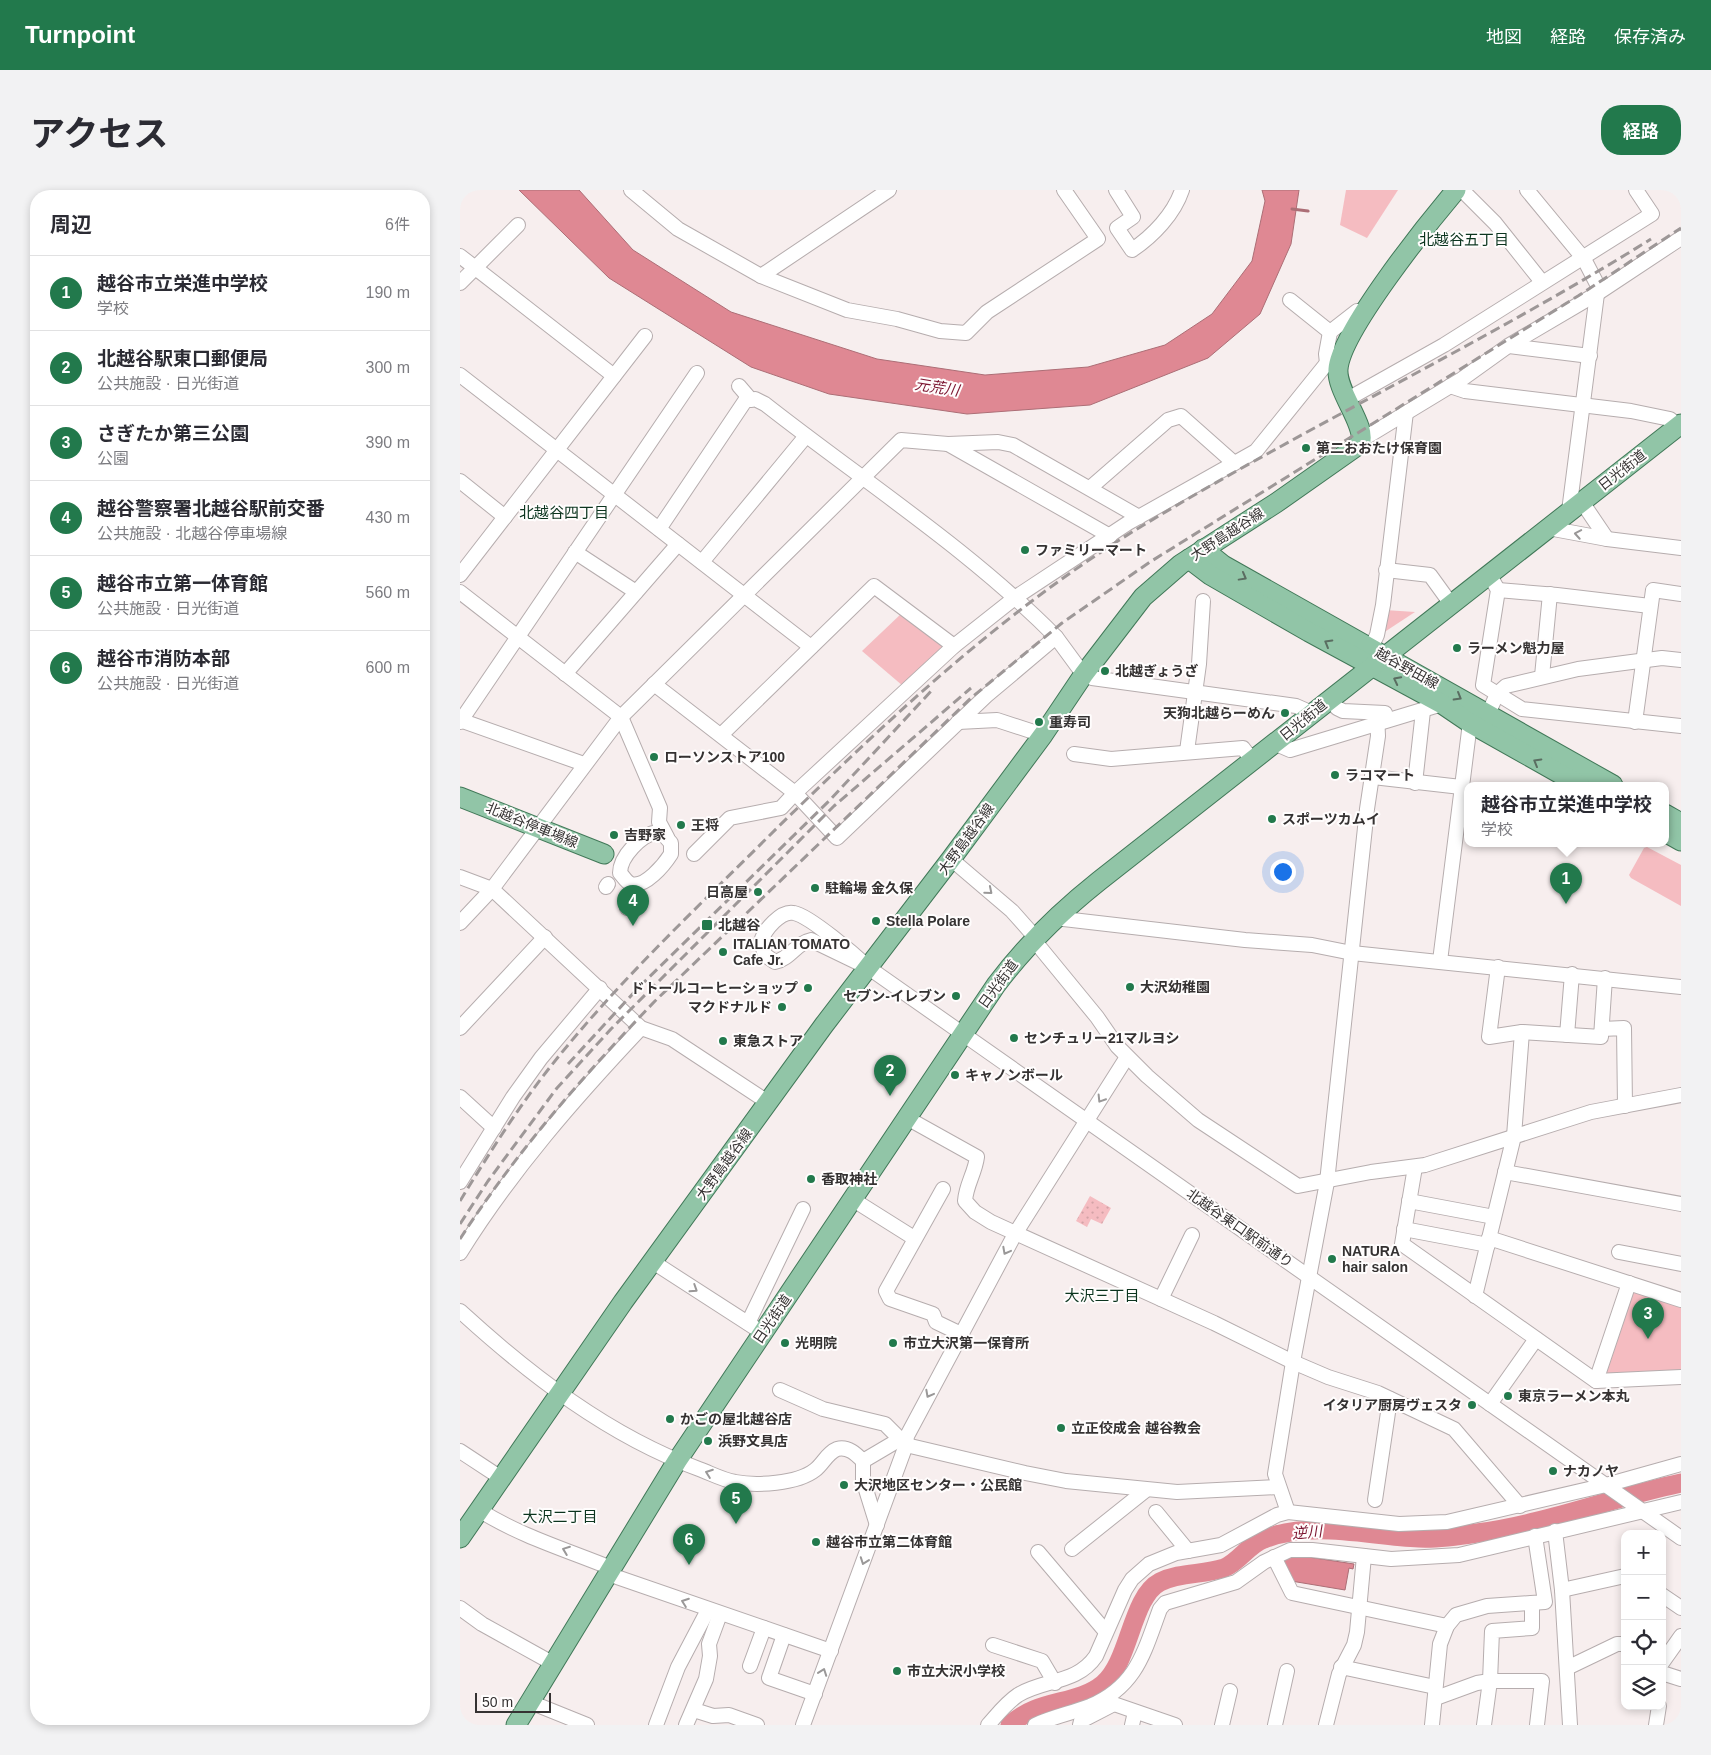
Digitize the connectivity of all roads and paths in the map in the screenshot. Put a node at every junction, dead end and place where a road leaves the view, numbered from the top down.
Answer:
1 (631, 190) edge
2 (1064, 190) edge
3 (1116, 190) edge
4 (1182, 190) edge
5 (1456, 190) edge
6 (1462, 190) edge
7 (1527, 190) edge
8 (1636, 190) edge
9 (886, 191) edge
10 (518, 225) dead end
11 (1681, 238) edge
12 (460, 256) edge
13 (1584, 259) junction
14 (475, 268) junction
15 (761, 276) junction
16 (1542, 282) junction
17 (460, 283) edge
18 (1598, 292) junction
19 (1290, 300) dead end
20 (1366, 311) junction
21 (1330, 332) junction
22 (645, 336) dead end
23 (1508, 346) junction
24 (1590, 356) junction
25 (1333, 361) junction
26 (697, 373) dead end
27 (460, 375) edge
28 (614, 376) junction
29 (739, 386) dead end
30 (1450, 386) junction
31 (752, 398) junction
32 (1346, 400) junction
33 (1583, 405) junction
34 (1406, 412) junction
35 (1680, 426) edge
36 (806, 436) junction
37 (1362, 439) junction
38 (948, 444) junction
39 (557, 450) junction
40 (1234, 463) junction
41 (863, 478) junction
42 (460, 482) edge
43 (1090, 488) junction
44 (614, 494) junction
45 (1576, 506) junction
46 (506, 517) junction
47 (1139, 517) junction
48 (1548, 528) junction
49 (659, 529) junction
50 (1110, 536) junction
51 (1608, 539) junction
52 (678, 544) junction
53 (1681, 548) edge
54 (575, 552) junction
55 (1196, 554) junction
56 (702, 562) junction
57 (1386, 570) junction
58 (460, 576) edge
59 (1494, 582) junction
60 (460, 592) edge
61 (636, 592) junction
62 (1550, 594) junction
63 (1681, 594) edge
64 (744, 595) junction
65 (1016, 597) junction
66 (1204, 601) dead end
67 (1451, 604) junction
68 (1650, 606) junction
69 (517, 637) junction
70 (1056, 637) junction
71 (954, 646) junction
72 (811, 647) junction
73 (1376, 657) junction
74 (1681, 660) edge
75 (1642, 661) junction
76 (565, 674) junction
77 (1084, 674) junction
78 (1542, 676) junction
79 (654, 684) junction
80 (1194, 693) junction
81 (1497, 694) junction
82 (1330, 699) junction
83 (1442, 704) junction
84 (1420, 711) junction
85 (1312, 713) junction
86 (1488, 714) junction
87 (621, 717) junction
88 (1377, 719) junction
89 (460, 721) edge
90 (958, 722) junction
91 (1635, 722) junction
92 (1470, 723) junction
93 (1681, 726) edge
94 (721, 735) junction
95 (1043, 736) junction
96 (1274, 743) junction
97 (1187, 752) junction
98 (1074, 754) dead end
99 (1252, 760) junction
100 (584, 764) junction
101 (1373, 777) junction
102 (1575, 782) edge
103 (1608, 782) edge
104 (1415, 783) junction
105 (1461, 787) junction
106 (794, 793) junction
107 (460, 796) edge
108 (1669, 816) edge
109 (659, 822) junction
110 (1681, 823) edge
111 (538, 828) junction
112 (1669, 834) edge
113 (648, 835) junction
114 (666, 838) junction
115 (1681, 841) edge
116 (628, 853) junction
117 (604, 854) junction
118 (694, 854) dead end
119 (951, 860) junction
120 (620, 873) junction
121 (460, 877) edge
122 (492, 889) junction
123 (1055, 918) junction
124 (460, 923) edge
125 (545, 937) junction
126 (1034, 938) junction
127 (1352, 953) junction
128 (1440, 961) junction
129 (1498, 967) junction
130 (869, 968) junction
131 (1572, 974) junction
132 (1605, 978) junction
133 (1681, 987) edge
134 (600, 988) junction
135 (460, 1028) edge
136 (641, 1028) junction
137 (1602, 1029) junction
138 (1522, 1032) junction
139 (964, 1034) junction
140 (1567, 1035) junction
141 (1127, 1057) junction
142 (1681, 1095) edge
143 (460, 1097) edge
144 (769, 1103) junction
145 (1625, 1106) junction
146 (907, 1118) junction
147 (1087, 1121) junction
148 (494, 1128) junction
149 (1514, 1136) junction
150 (1415, 1167) junction
151 (1505, 1172) junction
152 (460, 1182) edge
153 (1327, 1182) junction
154 (943, 1189) dead end
155 (852, 1199) junction
156 (1409, 1201) junction
157 (1681, 1204) edge
158 (803, 1210) dead end
159 (1494, 1217) junction
160 (1404, 1229) junction
161 (1015, 1234) junction
162 (1192, 1235) dead end
163 (914, 1238) junction
164 (1488, 1242) junction
165 (1619, 1252) dead end
166 (460, 1253) edge
167 (653, 1262) junction
168 (1681, 1264) edge
169 (1310, 1277) junction
170 (1629, 1283) junction
171 (1475, 1296) junction
172 (1161, 1299) junction
173 (1681, 1300) edge
174 (460, 1311) edge
175 (755, 1328) junction
176 (961, 1334) junction
177 (1536, 1339) junction
178 (1292, 1362) junction
179 (1681, 1377) edge
180 (1596, 1381) junction
181 (780, 1390) dead end
182 (559, 1394) junction
183 (1390, 1399) junction
184 (1490, 1404) junction
185 (904, 1441) junction
186 (460, 1451) edge
187 (677, 1461) junction
188 (863, 1461) junction
189 (1681, 1464) edge
190 (501, 1478) junction
191 (1608, 1486) junction
192 (1278, 1487) junction
193 (1146, 1490) junction
194 (1374, 1500) dead end
195 (1681, 1502) edge
196 (1520, 1506) junction
197 (1639, 1509) junction
198 (479, 1510) junction
199 (1156, 1512) dead end
200 (1288, 1512) junction
201 (877, 1525) junction
202 (1555, 1531) junction
203 (1535, 1536) junction
204 (460, 1538) edge
205 (1681, 1538) edge
206 (1072, 1549) dead end
207 (1038, 1552) dead end
208 (1188, 1552) junction
209 (1364, 1556) junction
210 (1274, 1557) junction
211 (610, 1571) junction
212 (1621, 1577) edge
213 (1562, 1590) junction
214 (1666, 1598) edge
215 (1532, 1603) junction
216 (1358, 1606) junction
217 (460, 1608) edge
218 (1681, 1608) edge
219 (714, 1612) junction
220 (1447, 1626) junction
221 (764, 1628) junction
222 (1106, 1632) junction
223 (784, 1635) junction
224 (1681, 1636) edge
225 (1621, 1644) edge
226 (993, 1645) dead end
227 (831, 1651) junction
228 (554, 1664) junction
229 (750, 1666) dead end
230 (1341, 1667) junction
231 (1666, 1667) edge
232 (1567, 1668) junction
233 (1287, 1671) dead end
234 (1666, 1674) edge
235 (1681, 1679) edge
236 (1490, 1681) junction
237 (1054, 1683) junction
238 (1230, 1691) dead end
239 (1436, 1693) junction
240 (815, 1694) junction
241 (530, 1702) junction
242 (694, 1710) junction
243 (1658, 1710) edge
244 (1133, 1718) edge
245 (516, 1725) edge
246 (587, 1725) edge
247 (656, 1725) edge
248 (686, 1725) edge
249 (756, 1725) edge
250 (803, 1725) edge
251 (988, 1725) edge
252 (1035, 1725) edge
253 (1080, 1725) edge
254 (1175, 1725) edge
255 (1222, 1725) edge
256 (1275, 1725) edge
257 (1326, 1725) edge
258 (1432, 1725) edge
259 (1484, 1725) edge
260 (1537, 1725) edge
261 (1570, 1725) edge
262 (1656, 1725) edge

1 - 15 street
2 - 15 street
3 - 4 street
5 - 20 main road
6 - 16 street
7 - 13 street
8 - 13 street
9 - 15 street
10 - 14 street
11 - 18 street
12 - 14 street
13 - 16 street
13 - 18 street
14 - 17 street
14 - 28 street
16 - 32 street
18 - 23 street
18 - 24 street
19 - 21 street
20 - 21 street
20 - 25 main road
21 - 25 street
22 - 28 street
23 - 24 street
23 - 30 street
24 - 33 street
25 - 32 main road
25 - 40 street
26 - 44 street
27 - 39 street
28 - 39 street
29 - 31 street
30 - 33 street
30 - 34 street
31 - 36 street
31 - 49 street
32 - 37 main road
33 - 35 street
33 - 45 street
34 - 37 street
34 - 57 street
35 - 45 main road, 日光街道
36 - 41 street
36 - 56 street
37 - 55 main road, 大野島越谷線
38 - 41 street
38 - 43 street
38 - 50 street
39 - 44 street
39 - 46 street
40 - 43 street
40 - 47 street
41 - 64 street
41 - 65 street
42 - 46 street
43 - 47 street
44 - 49 street
44 - 54 street
45 - 48 main road, 日光街道
45 - 51 street
46 - 58 street
47 - 50 street
51 -> 48 street
48 - 59 main road, 日光街道
49 - 52 street
50 - 65 street
51 - 53 street
52 - 56 street
52 - 61 street
54 - 61 street
54 - 69 street
55 - 73 main road, 越谷野田線
55 - 77 main road, 大野島越谷線
56 - 64 street
57 - 67 street
57 - 73 street
59 - 62 street
59 - 67 main road, 日光街道
59 - 81 street
60 - 69 street
61 - 76 street
62 - 68 street
62 - 78 street
63 - 68 street
64 - 72 street
64 - 79 street
65 - 70 street
65 - 71 street
66 - 80 street
67 - 73 main road, 日光街道
68 - 75 street
69 - 76 street
69 - 89 street
70 - 77 street
70 - 90 street
71 - 72 street
71 - 106 street
72 - 94 street
73 - 82 main road, 日光街道
83 -> 73 main road, 越谷野田線
73 -> 86 main road, 越谷野田線
74 - 75 street
75 - 78 street
75 - 91 street
76 - 87 street
77 - 80 street
77 - 95 main road, 大野島越谷線
78 - 81 street
79 - 87 street
79 - 94 street
80 - 85 street
80 - 97 street
81 - 86 street
81 - 91 street
82 - 85 main road, 日光街道
82 - 88 street
83 - 84 street
83 - 92 main road, 越谷野田線
84 - 88 street
84 - 104 street
85 - 96 main road, 日光街道
86 - 103 main road, 越谷野田線
87 - 100 street
87 - 109 street
88 - 96 street
88 - 101 street
89 - 100 street
90 - 95 street
90 - 106 street
91 - 93 street
102 -> 92 main road, 越谷野田線
92 - 105 street
94 - 106 street
95 - 119 main road, 大野島越谷線
96 - 99 main road, 日光街道
97 - 98 street
97 - 99 street
99 - 123 main road, 日光街道
100 - 111 street
101 - 104 street
101 - 127 street
104 - 105 street
105 - 128 street
106 - 118 street
107 - 111 main road, 北越谷停車場線
108 - 110 main road
109 - 113 street
109 - 114 street
111 - 117 main road, 北越谷停車場線
111 - 122 street
112 - 115 main road
113 - 114 street
113 - 116 street
114 - 120 street
116 - 117 street
116 - 120 street
117 - 120 street
119 -> 126 street
119 - 130 main road, 大野島越谷線
121 - 122 street
122 - 124 street
122 - 125 street
123 - 126 main road, 日光街道
123 - 127 street
125 - 134 street
125 - 135 street
126 - 139 main road, 日光街道
126 - 141 street
127 - 128 street
127 - 153 street
128 - 129 street
129 - 131 street
129 - 138 street
130 - 130 street
130 - 139 street, 北越谷東口駅前通り
130 - 144 main road, 大野島越谷線
131 - 132 street
131 - 140 street
132 - 133 street
132 - 137 street
134 - 136 street
134 - 148 street
136 - 144 street
136 - 166 street
137 - 140 street
137 - 145 street
138 - 140 street
138 - 149 street
139 - 146 main road, 日光街道
139 - 147 street, 北越谷東口駅前通り
141 -> 147 street
141 - 153 street
142 - 145 street
143 - 148 street
144 - 167 main road, 大野島越谷線
145 - 149 street
146 - 155 main road, 日光街道
146 - 161 street
147 - 161 street
147 - 169 street, 北越谷東口駅前通り
148 - 152 street
149 - 150 street
149 - 151 street
150 - 153 street
150 - 156 street
151 - 157 street
151 - 159 street
153 - 169 street
154 - 163 street
155 - 163 street
155 - 175 main road, 日光街道
156 - 159 street
156 - 160 street
158 - 175 street
159 - 164 street
160 - 164 street
160 - 171 street
161 - 172 street
161 -> 176 street
162 - 172 street
163 - 176 street
164 - 170 street
164 - 171 street
165 - 168 street
167 -> 175 street
167 - 182 main road, 大野島越谷線
169 - 178 street
169 - 184 street, 北越谷東口駅前通り
170 - 173 street
170 - 180 street
171 - 177 street
172 - 178 street
174 - 182 street
175 - 187 main road, 日光街道
176 -> 185 street
177 - 180 street
177 - 184 street
178 - 183 street
178 - 192 street
179 - 180 street
181 - 185 street
182 - 187 street
182 - 190 main road, 大野島越谷線
183 - 194 street
183 - 196 street
184 - 191 street, 北越谷東口駅前通り
185 - 188 street
185 - 193 street
185 - 201 street
186 - 190 street
188 -> 187 street
187 - 211 main road, 日光街道
188 - 201 street
189 - 191 street
190 - 198 main road, 大野島越谷線
191 - 196 street
191 - 197 street, 北越谷東口駅前通り
192 - 193 street
192 - 200 street
193 - 206 street
195 - 197 street
196 - 200 street
197 - 202 street
197 - 205 street, 北越谷東口駅前通り
198 - 204 main road, 大野島越谷線
211 -> 198 street
199 - 208 street
200 - 208 street
201 -> 227 street
202 - 203 street
202 - 213 street
203 - 209 street
203 - 215 street
207 - 222 street
208 - 222 street
209 - 210 street
209 - 216 street
210 - 216 street
210 - 252 street
219 -> 211 street
211 - 228 main road, 日光街道
212 - 213 street
213 - 232 street
214 - 218 street
215 - 220 street
215 - 236 street
216 - 220 street
216 - 230 street
217 - 228 street
219 - 221 street
219 - 242 street
219 - 247 street
220 - 239 street
221 - 223 street
221 - 229 street
222 - 237 street
223 - 227 street
223 - 240 street
224 - 231 street
225 - 232 street
226 - 237 street
240 -> 227 street
228 - 241 main road, 日光街道
230 - 239 street
230 - 257 street
232 - 261 street
233 - 256 street
234 - 235 street
236 - 239 street
236 - 259 street
236 - 260 street
237 - 251 street
238 - 255 street
239 - 258 street
240 - 250 street
241 - 245 main road, 日光街道
241 - 246 street
242 - 248 street
242 - 249 street
243 - 262 street
244 - 253 street
244 - 254 street

